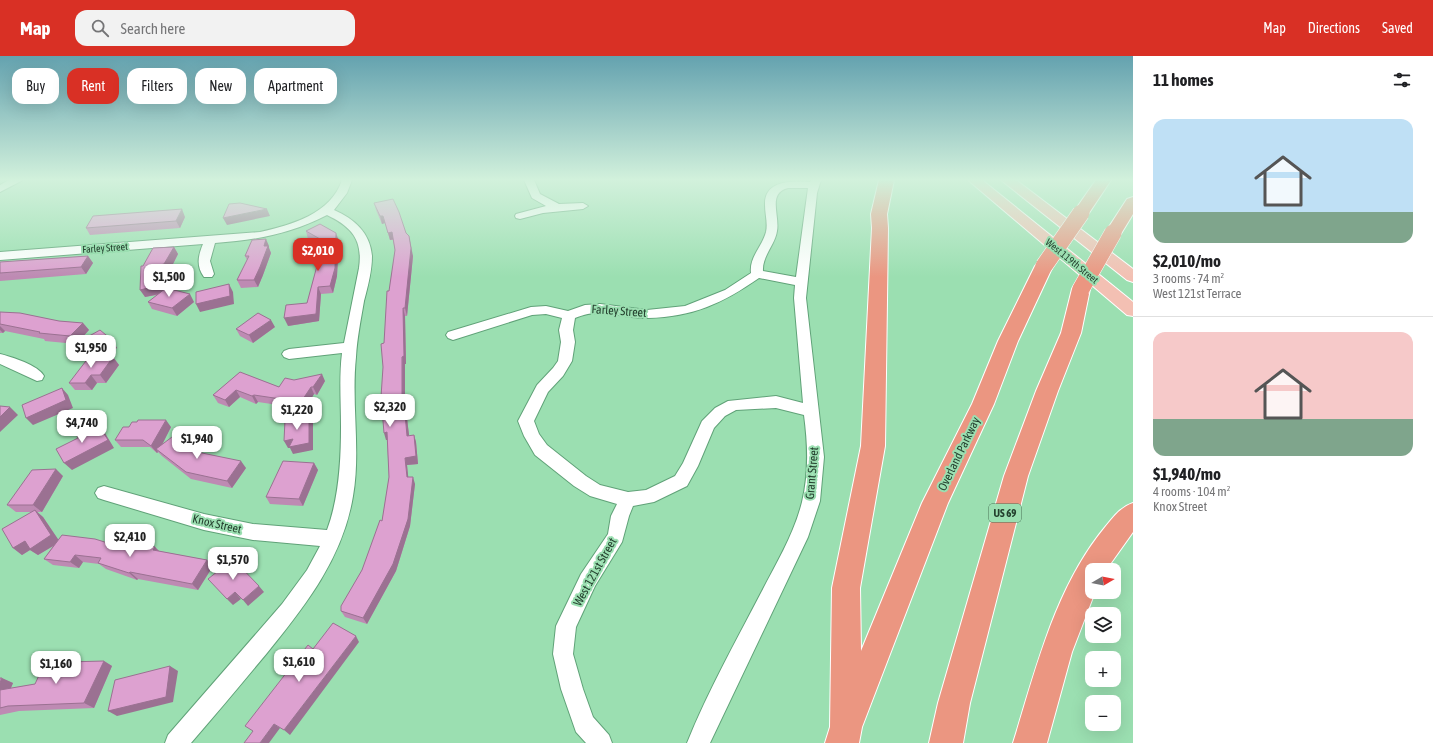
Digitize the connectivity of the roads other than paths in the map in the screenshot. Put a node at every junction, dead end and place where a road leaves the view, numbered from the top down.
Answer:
1 (325, 212) edge
2 (330, 212) edge
3 (532, 212) edge
4 (771, 212) edge
5 (810, 212) edge
6 (879, 212) edge
7 (1013, 212) edge
8 (1048, 212) edge
9 (1082, 212) edge
10 (1127, 212) edge
11 (520, 216) dead end
12 (210, 240) junction
13 (0, 256) edge
14 (208, 274) dead end
15 (757, 274) junction
16 (1133, 278) edge
17 (801, 282) junction
18 (1133, 311) edge
19 (569, 316) junction
20 (453, 335) dead end
21 (349, 348) junction
22 (289, 354) dead end
23 (0, 359) edge
24 (37, 376) dead end
25 (810, 411) junction
26 (104, 492) dead end
27 (628, 499) junction
28 (1133, 514) edge
29 (333, 539) junction
30 (844, 735) edge
31 (176, 743) edge
32 (601, 743) edge
33 (698, 743) edge
34 (946, 743) edge
35 (1030, 743) edge

1 - 12 street, Farley Street
2 - 21 street
3 - 11 street
4 - 15 street
5 - 17 street, Grant Street
6 - 30 highway
7 - 18 main road, West 119th Street
8 - 16 main road, West 119th Street
9 - 30 highway, Overland Parkway, bridge
10 - 34 highway, US 69, bridge
12 - 13 street, Farley Street
12 - 14 street
15 - 17 street
15 - 19 street, Farley Street
17 - 25 street, Grant Street
19 - 20 street
19 - 27 street
21 - 22 street
21 - 29 street
23 - 24 street
25 - 27 street
25 - 33 street, Grant Street
26 - 29 street, Knox Street
27 - 32 street, West 121st Street
28 - 35 highway
29 - 31 street

